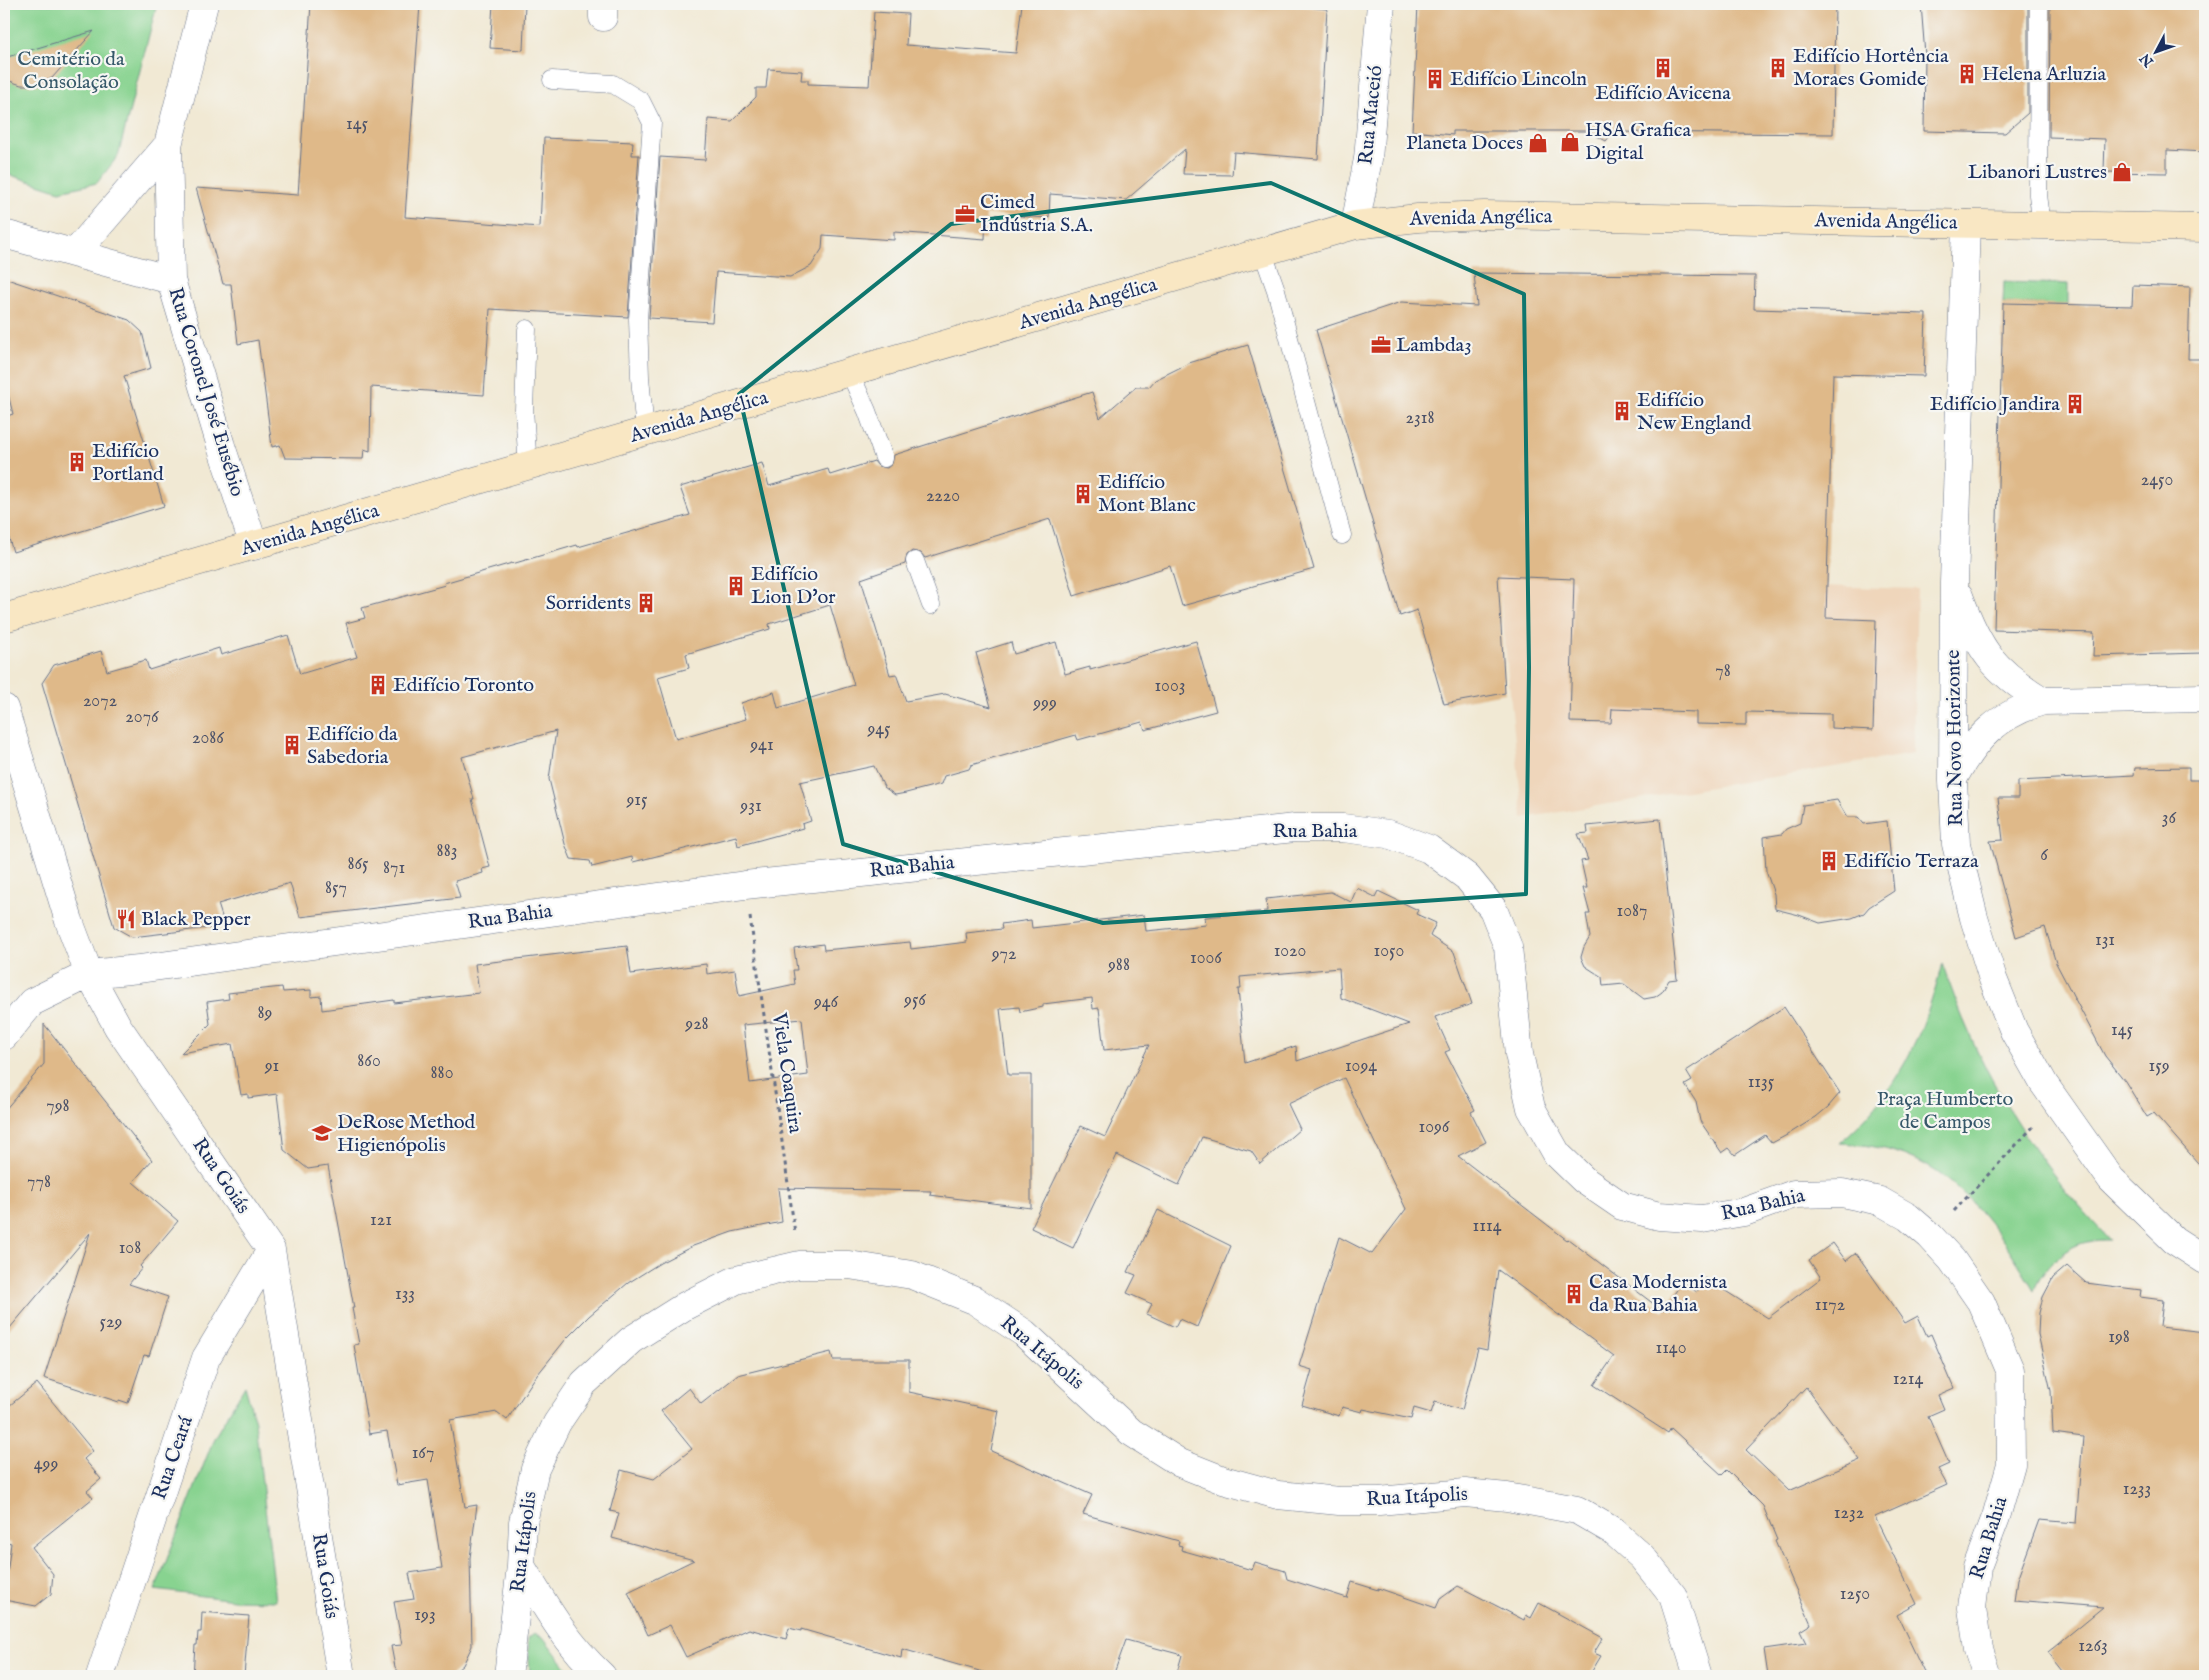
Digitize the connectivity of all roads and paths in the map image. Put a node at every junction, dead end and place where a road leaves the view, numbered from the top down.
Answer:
1 (204, 4) edge
2 (1381, 4) edge
3 (2039, 4) edge
4 (552, 80) dead end
5 (168, 145) junction
6 (1966, 224) junction
7 (1356, 225) junction
8 (2042, 225) junction
9 (2205, 228) edge
10 (4, 234) edge
11 (76, 252) junction
12 (1263, 253) junction
13 (171, 280) junction
14 (527, 329) dead end
15 (850, 373) junction
16 (645, 432) junction
17 (884, 458) dead end
18 (528, 467) junction
19 (1342, 535) dead end
20 (254, 546) junction
21 (915, 561) dead end
22 (1954, 583) junction
23 (931, 605) dead end
24 (4, 618) edge
25 (2205, 698) edge
26 (2042, 701) junction
27 (4, 708) edge
28 (1952, 780) junction
29 (745, 885) junction
30 (89, 974) junction
31 (4, 1036) edge
32 (2056, 1103) junction
33 (1930, 1236) junction
34 (271, 1250) junction
35 (2205, 1260) edge
36 (800, 1265) junction
37 (521, 1566) junction
38 (100, 1676) edge
39 (341, 1676) edge
40 (508, 1676) edge
41 (602, 1676) edge
42 (1698, 1676) edge
43 (1987, 1676) edge

1 - 5 street, Rua Coronel José Eusébio
2 - 7 street, Rua Maceió
3 - 8 lane
4 - 16 lane
5 - 11 street, Rua Coronel José Eusébio
5 - 13 street, Rua Coronel José Eusébio
6 - 7 main road, Avenida Angélica
6 - 8 main road, Avenida Angélica
6 - 22 street, Rua Novo Horizonte
7 - 12 main road, Avenida Angélica
8 - 9 main road, Avenida Angélica
10 - 11 street
11 - 13 street
12 - 15 main road, Avenida Angélica
12 - 19 lane
13 - 20 street, Rua Coronel José Eusébio
14 - 18 lane
15 - 16 main road, Avenida Angélica
15 - 17 lane
16 - 18 main road, Avenida Angélica
18 - 20 main road, Avenida Angélica
20 - 24 main road, Avenida Angélica
21 - 23 lane
22 - 26 street
22 - 28 street, Rua Novo Horizonte
25 - 26 street
26 - 28 street
27 - 30 street, Rua Goiás
28 - 32 street, Rua Novo Horizonte
29 - 30 street, Rua Bahia
29 - 33 street, Rua Bahia
29 - 36 path, Viela Coaquira
30 - 31 street, Rua Bahia
30 - 34 street, Rua Goiás
32 - 33 path
32 - 35 street, Rua Novo Horizonte
33 - 43 street, Rua Bahia
34 - 38 street, Rua Ceará
34 - 39 street, Rua Goiás
36 - 37 street, Rua Itápolis
36 - 42 street, Rua Itápolis
37 - 40 street, Rua Itápolis
37 - 41 street

